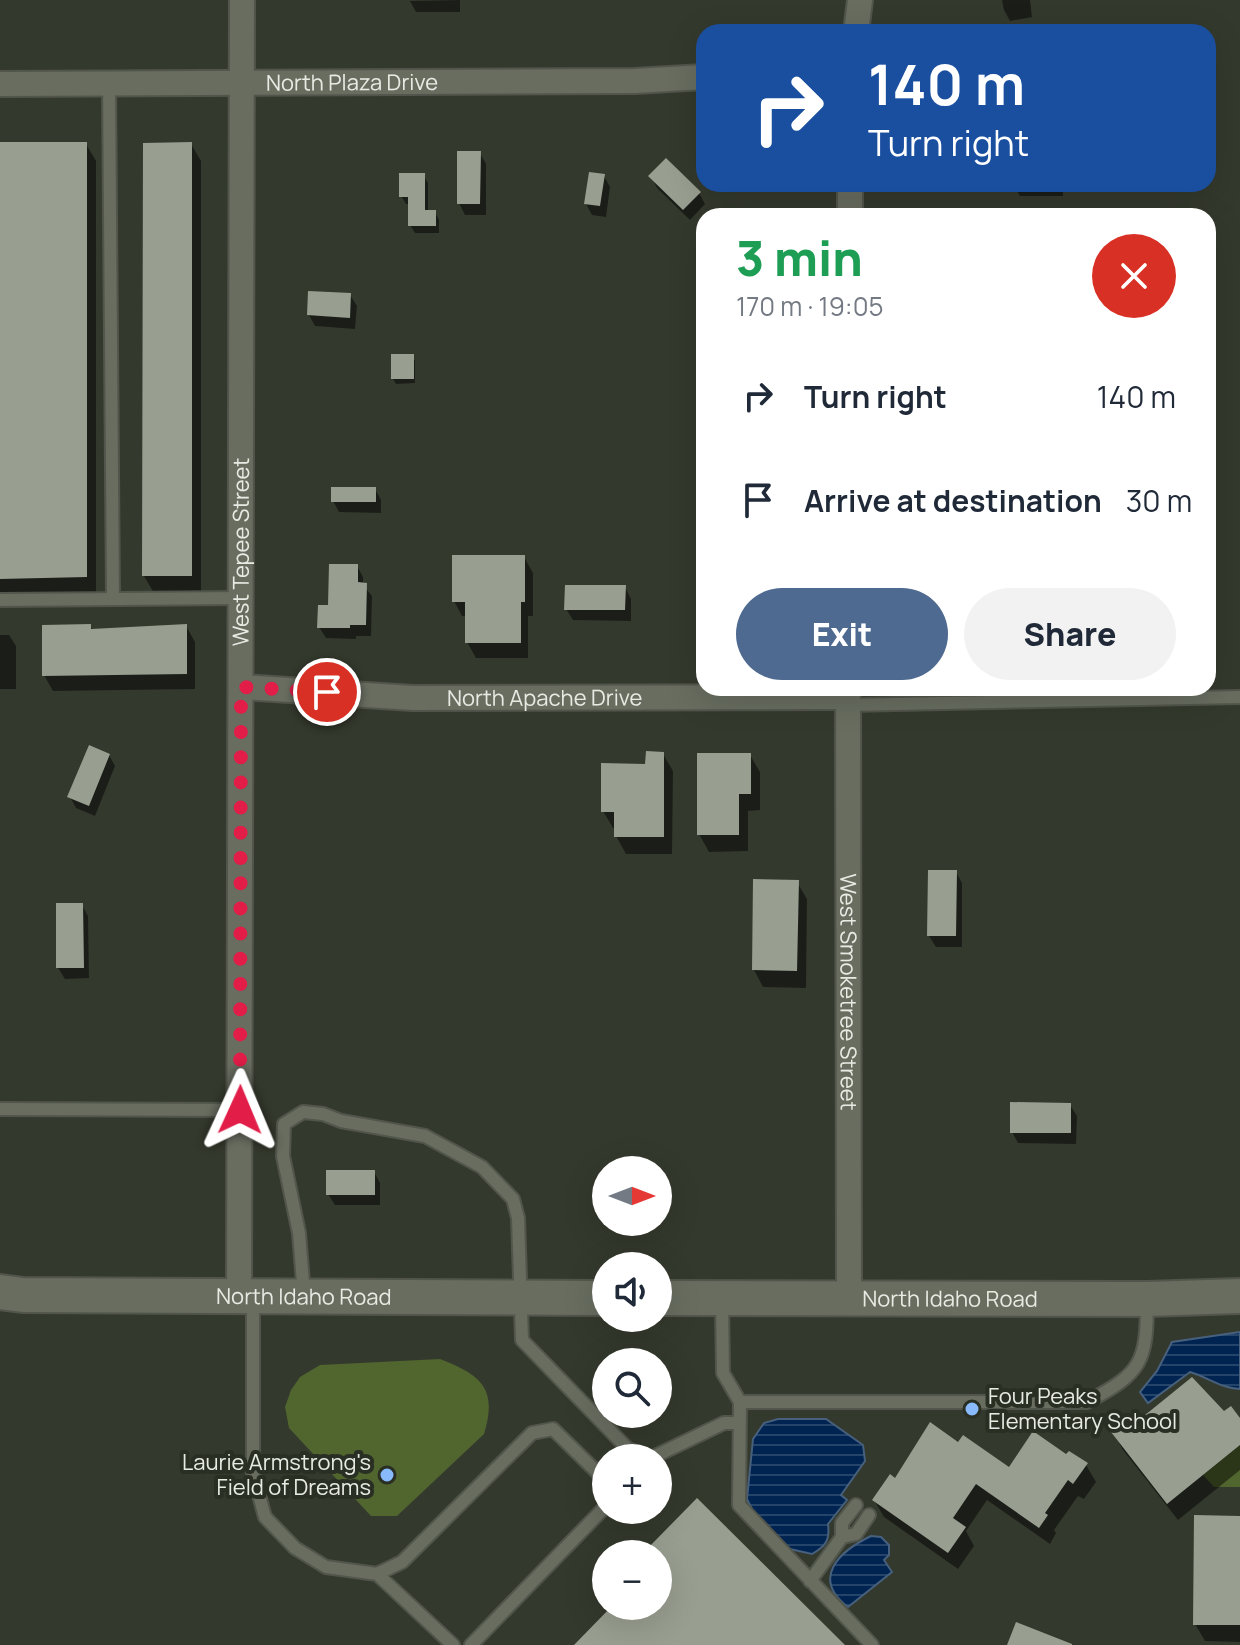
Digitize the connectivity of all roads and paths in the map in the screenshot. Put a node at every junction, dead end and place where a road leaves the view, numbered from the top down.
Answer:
1 (242, 0) edge
2 (860, 0) edge
3 (857, 24) edge
4 (696, 77) edge
5 (0, 84) edge
6 (109, 84) junction
7 (242, 84) junction
8 (241, 598) junction
9 (113, 599) junction
10 (0, 600) edge
11 (241, 687) junction
12 (848, 697) edge
13 (1240, 697) edge
14 (0, 1109) edge
15 (240, 1110) junction
16 (0, 1292) edge
17 (1240, 1296) edge
18 (304, 1297) junction
19 (522, 1297) junction
20 (246, 1298) junction
21 (592, 1298) edge
22 (672, 1298) edge
23 (849, 1298) junction
24 (722, 1299) junction
25 (1147, 1299) junction
26 (740, 1402) junction
27 (740, 1423) junction
28 (592, 1467) edge
29 (856, 1505) dead end
30 (869, 1515) dead end
31 (592, 1520) edge
32 (842, 1537) junction
33 (377, 1574) junction
34 (810, 1581) junction
35 (453, 1645) edge
36 (471, 1645) edge
37 (872, 1645) edge

1 - 7 street, West Tepee Street
2 - 3 street
4 - 7 street, North Plaza Drive
5 - 6 street, North Plaza Drive
6 - 7 street, North Plaza Drive
6 - 9 lane
7 - 8 street, West Tepee Street
8 - 9 lane
8 - 11 street, West Tepee Street
9 - 10 lane
11 - 12 street, North Apache Drive
11 - 15 street, West Tepee Street
12 - 13 lane
12 - 23 street, West Smoketree Street
14 - 15 lane
15 - 20 street, West Tepee Street
16 - 20 street, North Idaho Road
17 - 25 street, North Idaho Road
18 - 19 street, North Idaho Road
18 - 19 lane
18 - 20 street, North Idaho Road
19 - 21 street, North Idaho Road
19 - 27 lane
20 - 33 lane
22 - 24 street, North Idaho Road
23 - 24 street, North Idaho Road
23 - 25 street, North Idaho Road
24 - 26 lane
25 - 26 lane
26 - 27 lane
27 - 34 lane
28 - 33 lane
29 - 32 lane
30 - 32 lane
31 - 36 lane
32 - 34 lane
33 - 35 lane
34 - 37 lane

